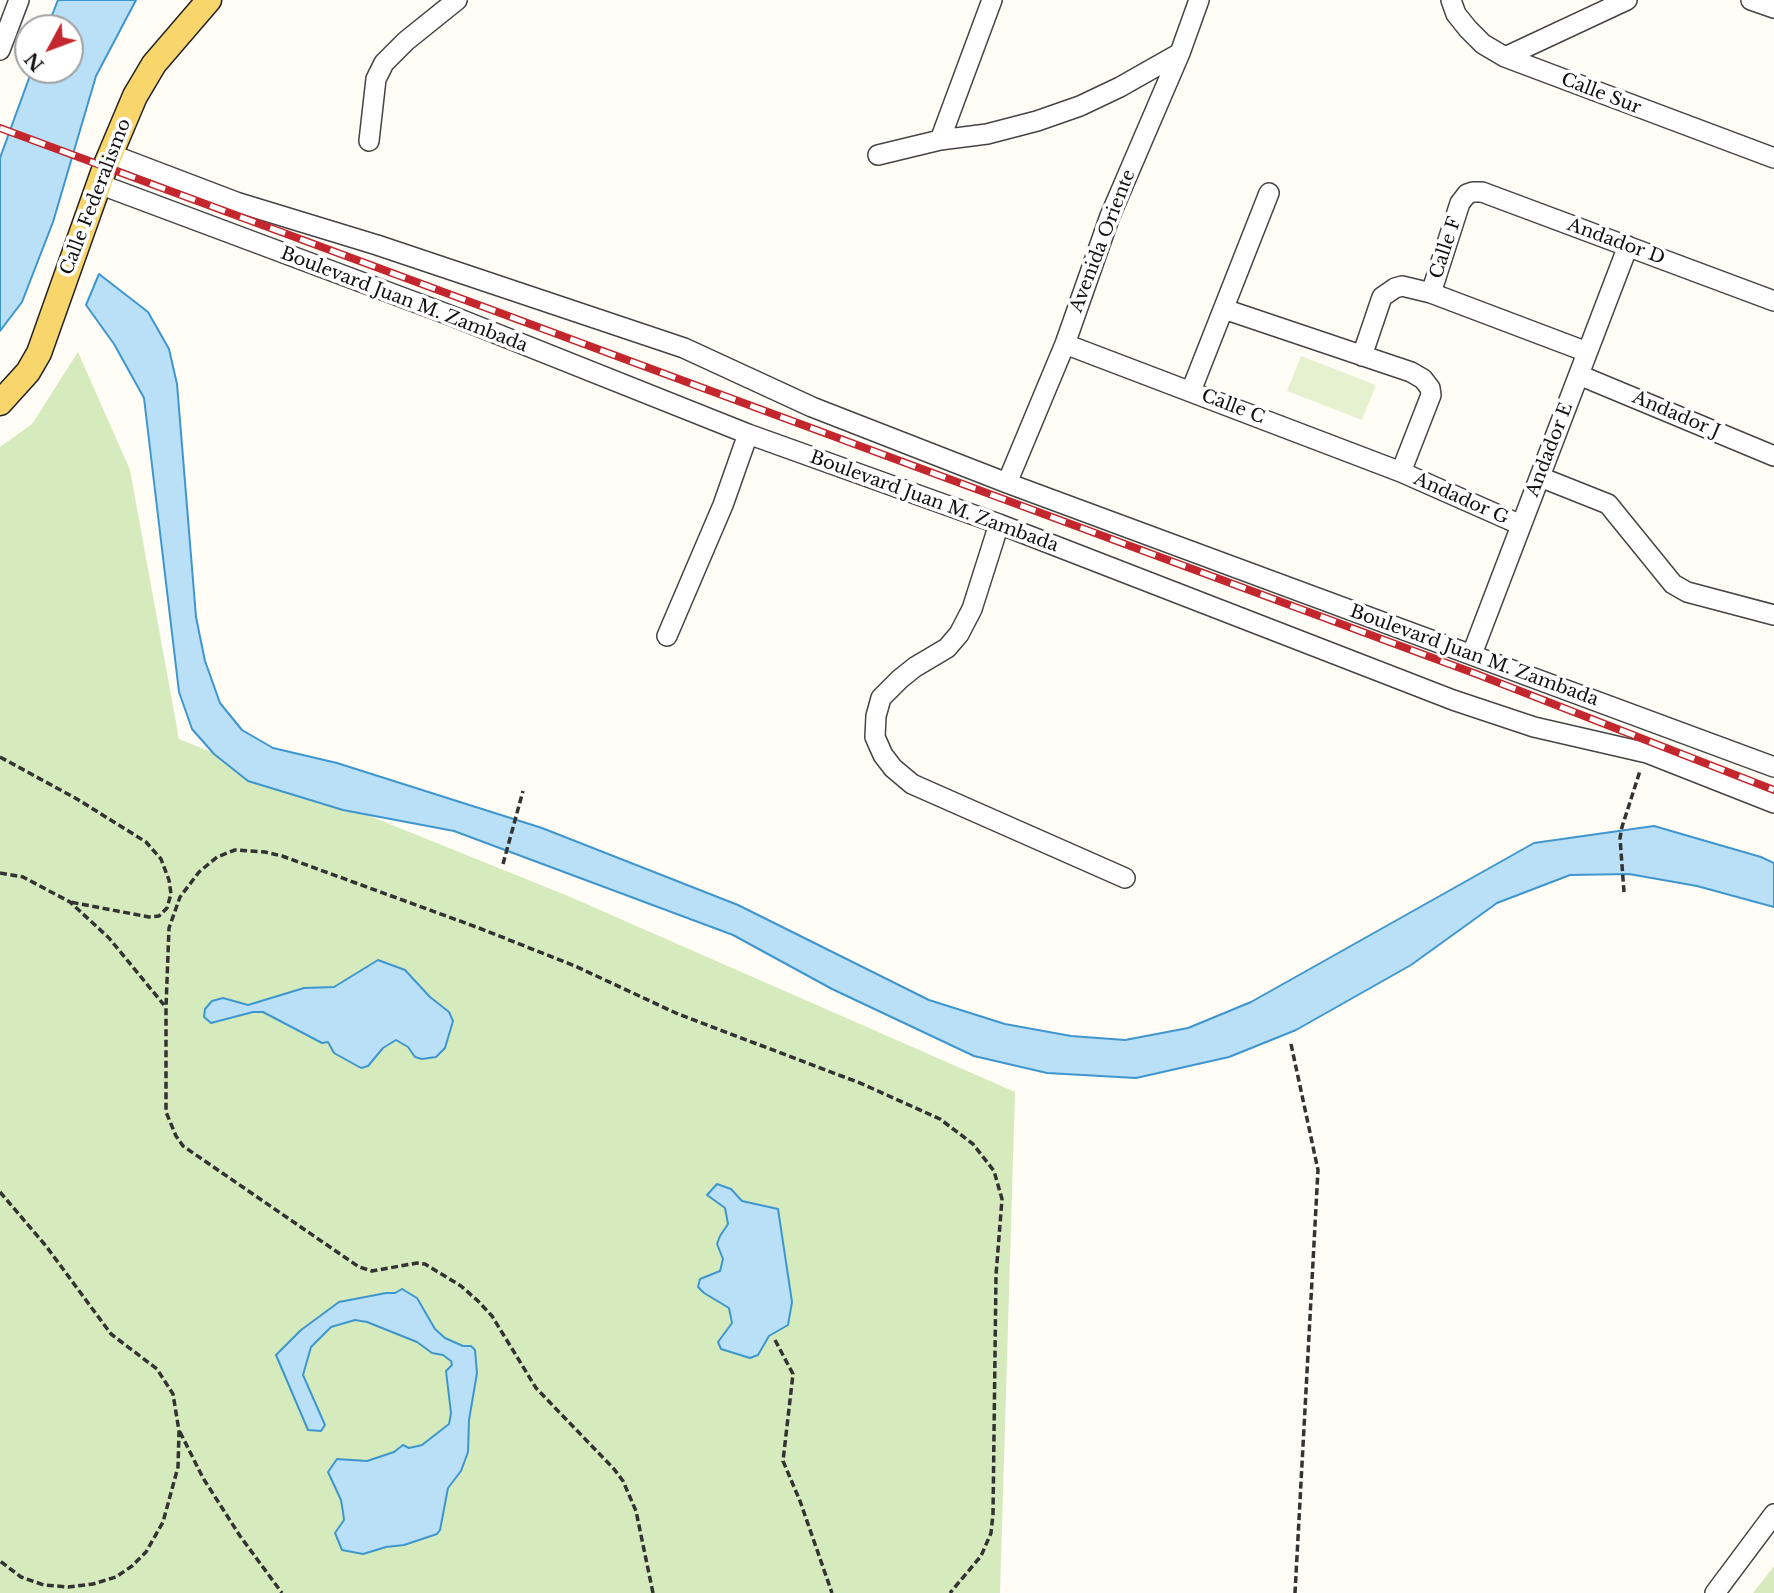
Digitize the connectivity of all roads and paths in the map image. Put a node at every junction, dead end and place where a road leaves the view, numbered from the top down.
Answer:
1 (19, 0) edge
2 (209, 0) edge
3 (457, 0) edge
4 (992, 0) edge
5 (1199, 0) edge
6 (1451, 0) edge
7 (1627, 0) edge
8 (1751, 0) edge
9 (1774, 8) edge
10 (0, 50) edge
11 (1180, 53) junction
12 (1505, 57) junction
13 (940, 140) junction
14 (369, 141) dead end
15 (110, 154) junction
16 (878, 155) dead end
17 (1774, 158) edge
18 (99, 184) junction
19 (1269, 193) dead end
20 (1460, 203) joint
21 (1628, 246) junction
22 (1431, 293) junction
23 (1774, 300) edge
24 (1224, 309) junction
25 (1065, 344) junction
26 (1587, 352) junction
27 (1362, 356) junction
28 (1579, 375) junction
29 (1191, 391) junction
30 (0, 403) edge
31 (748, 434) junction
32 (1774, 456) edge
33 (1401, 472) junction
34 (1540, 477) junction
35 (1007, 483) junction
36 (999, 524) junction
37 (1521, 525) junction
38 (1774, 615) edge
39 (667, 636) dead end
40 (1472, 654) junction
41 (1647, 753) junction
42 (0, 757) edge
43 (1774, 767) edge
44 (523, 791) dead end
45 (1774, 803) edge
46 (503, 864) dead end
47 (0, 873) edge
48 (1125, 878) dead end
49 (1624, 892) dead end
50 (70, 902) junction
51 (167, 908) junction
52 (174, 912) junction
53 (166, 1007) junction
54 (1291, 1044) dead end
55 (0, 1192) edge
56 (775, 1340) dead end
57 (179, 1431) junction
58 (1774, 1514) edge
59 (0, 1561) edge
60 (282, 1593) edge
61 (653, 1593) edge
62 (831, 1593) edge
63 (950, 1593) edge
64 (1295, 1593) edge
65 (1715, 1593) edge

1 - 10 street
2 - 15 main road, Calle Federalismo
3 - 14 street
4 - 13 street
5 - 11 street, Avenida Oriente
6 - 12 street, Calle Sur
7 - 12 street
8 - 9 street
11 - 13 street
11 - 25 street, Avenida Oriente
12 - 17 street, Calle Sur
13 - 16 street
15 - 18 main road, Calle Federalismo
15 - 35 street, Boulevard Juan M. Zambada
18 - 30 main road, Calle Federalismo
18 - 31 street, Boulevard Juan M. Zambada
19 - 24 street
20 - 21 street, Andador D
20 - 22 street, Calle F
21 - 23 street, Andador D
21 - 26 street, Andador E
22 - 26 street
22 - 27 street
24 - 27 street
24 - 29 street
25 - 29 street, Calle C
25 - 35 street, Avenida Oriente
26 - 28 street, Andador E
27 - 33 street
28 - 32 street, Andador J
28 - 34 street, Andador E
29 - 33 street, Calle C
31 - 36 street, Boulevard Juan M. Zambada
31 - 39 street
33 - 37 street, Andador G
34 - 37 street, Andador E
34 - 38 street
35 - 40 street, Boulevard Juan M. Zambada
36 - 41 street, Boulevard Juan M. Zambada
36 - 48 street
37 - 40 street, Andador E
40 - 43 street, Boulevard Juan M. Zambada
41 - 45 street, Boulevard Juan M. Zambada
41 - 49 path
42 - 51 path
44 - 46 path
47 - 50 path
50 - 51 path
50 - 53 path
51 - 52 path
52 - 53 path
52 - 63 path
53 - 61 path
54 - 64 path
55 - 57 path
56 - 62 path
57 - 59 path
57 - 60 path
58 - 65 street

